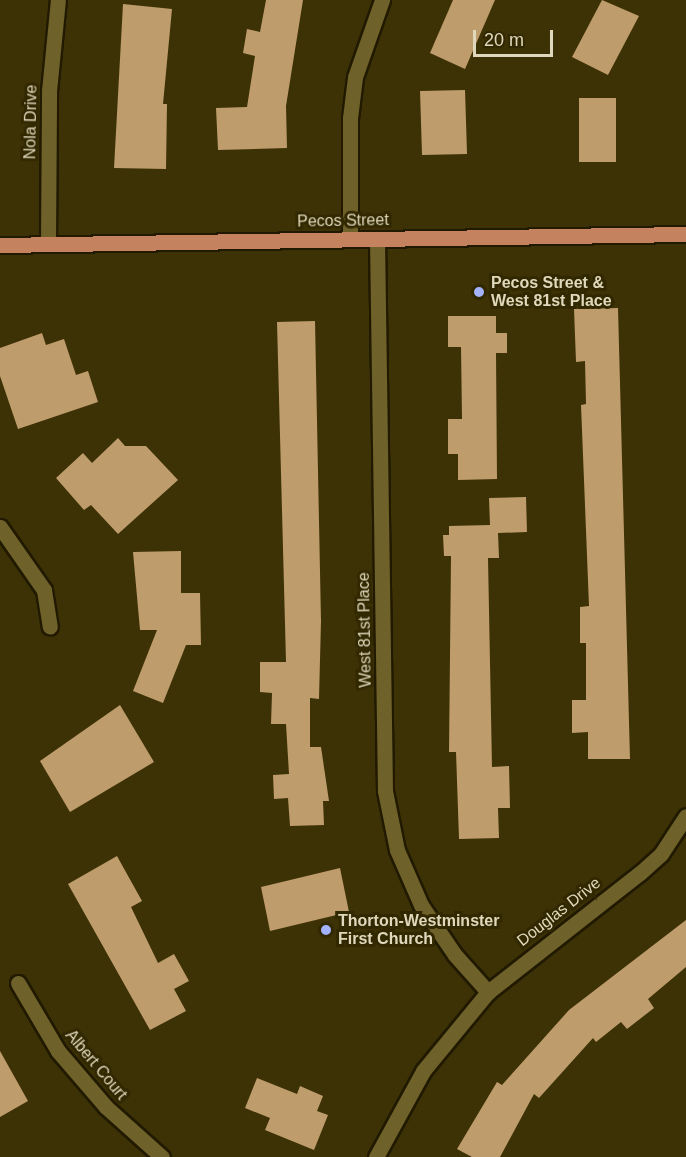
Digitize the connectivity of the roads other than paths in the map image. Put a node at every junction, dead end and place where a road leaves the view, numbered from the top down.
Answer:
1 (58, 0) edge
2 (382, 0) edge
3 (686, 234) edge
4 (350, 239) junction
5 (377, 239) junction
6 (48, 244) junction
7 (0, 245) edge
8 (0, 527) edge
9 (50, 627) dead end
10 (686, 816) edge
11 (18, 983) dead end
12 (488, 992) junction
13 (162, 1157) edge
14 (376, 1157) edge

1 - 6 street, Nola Drive
2 - 4 street
3 - 5 main road, Pecos Street
4 - 5 main road, Pecos Street
4 - 6 main road, Pecos Street
5 - 12 street, West 81st Place
6 - 7 main road, Pecos Street
8 - 9 street
10 - 12 street, Douglas Drive
11 - 13 street, Albert Court
12 - 14 street, Douglas Drive

